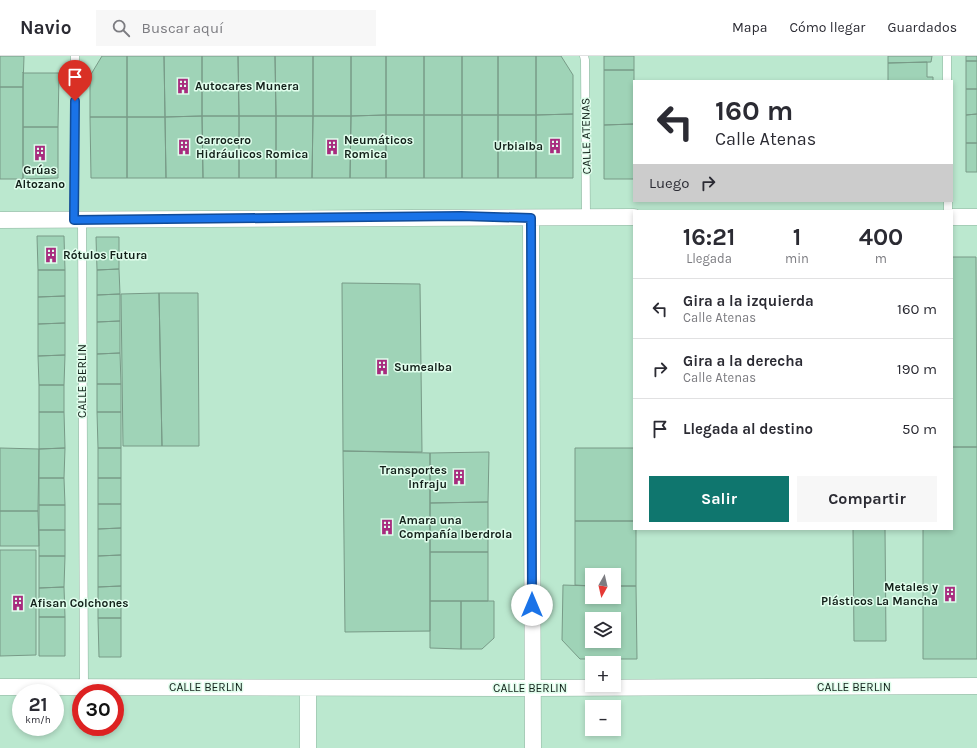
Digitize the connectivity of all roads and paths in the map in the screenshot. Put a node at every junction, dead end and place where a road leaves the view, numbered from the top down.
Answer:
1 (75, 56) edge
2 (584, 56) edge
3 (947, 56) edge
4 (947, 80) edge
5 (586, 216) junction
6 (633, 217) edge
7 (953, 217) edge
8 (977, 217) edge
9 (531, 218) junction
10 (0, 220) edge
11 (78, 220) junction
12 (84, 684) edge
13 (72, 686) edge
14 (124, 686) edge
15 (977, 686) edge
16 (0, 687) edge
17 (308, 688) junction
18 (533, 688) junction
19 (308, 748) edge
20 (533, 748) edge

1 - 11 lane
2 - 5 lane, CALLE ATENAS
3 - 4 lane
5 - 6 street
5 - 9 street
7 - 8 street
9 - 11 street
9 - 18 street
10 - 11 street
11 - 12 lane, CALLE BERLIN
13 - 16 street, CALLE BERLIN
14 - 17 street, CALLE BERLIN
15 - 18 street, CALLE BERLIN
17 - 18 street, CALLE BERLIN
17 - 19 street
18 - 20 street

